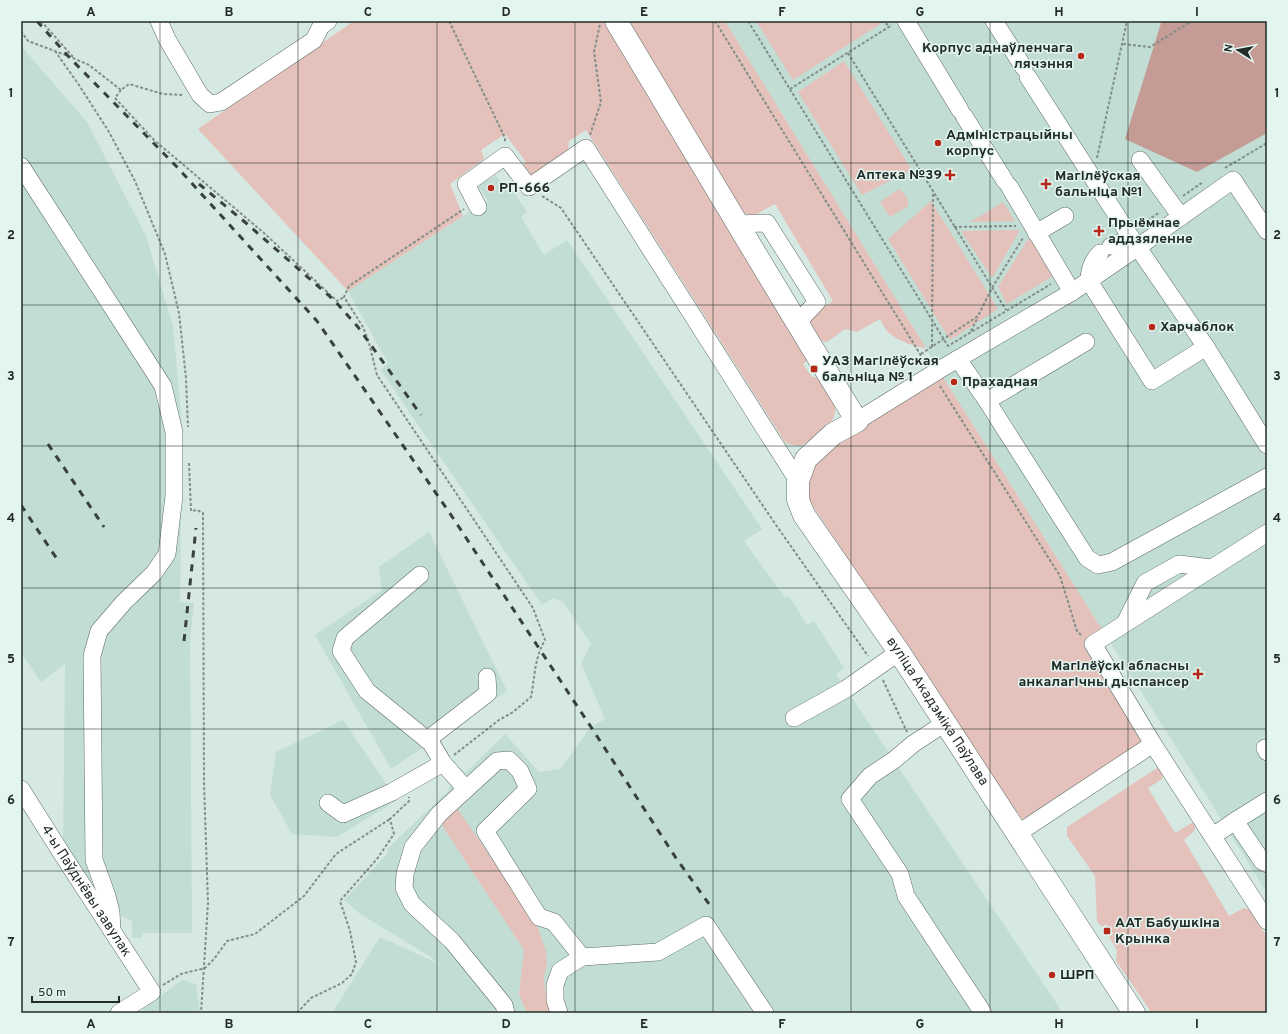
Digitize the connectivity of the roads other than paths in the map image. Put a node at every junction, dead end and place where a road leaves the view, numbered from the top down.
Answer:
1 (159, 21) edge
2 (616, 21) edge
3 (994, 21) edge
4 (900, 22) edge
5 (322, 23) edge
6 (1140, 160) dead end
7 (21, 166) edge
8 (477, 204) road end
9 (1065, 216) dead end
10 (1181, 217) junction
11 (1265, 222) edge
12 (1034, 229) junction
13 (1138, 247) junction
14 (1089, 281) junction
15 (1072, 292) junction
16 (1086, 342) dead end
17 (1206, 347) junction
18 (958, 359) junction
19 (987, 401) junction
20 (857, 421) junction
21 (1267, 445) edge
22 (1267, 477) edge
23 (798, 481) junction
24 (1266, 534) edge
25 (1211, 568) junction
26 (420, 575) dead end
27 (1125, 623) junction
28 (899, 652) junction
29 (487, 677) dead end
30 (794, 718) dead end
31 (945, 723) junction
32 (427, 740) junction
33 (1153, 744) junction
34 (443, 763) junction
35 (21, 789) edge
36 (466, 789) junction
37 (1267, 802) edge
38 (328, 803) dead end
39 (1235, 821) junction
40 (1017, 834) junction
41 (1213, 836) junction
42 (1267, 864) edge
43 (1267, 921) edge
44 (112, 931) junction
45 (582, 957) junction
46 (119, 1013) edge
47 (506, 1013) edge
48 (559, 1013) edge
49 (765, 1013) edge
50 (983, 1013) edge
51 (1134, 1013) edge

1 - 5 street
2 - 20 main road
3 - 13 street
4 - 12 street
6 - 10 street
7 - 44 street
8 - 23 street
9 - 12 street
10 - 11 street
10 - 13 street
12 - 15 street
13 - 14 street
13 - 14 street
13 - 17 street
14 - 15 street
14 - 17 street
15 - 18 street
16 - 19 street
17 - 21 street
18 - 19 street
18 - 20 street
19 - 22 street
20 - 23 main road, вуліца Акадэміка Паўлава
23 - 28 main road, вуліца Акадэміка Паўлава
24 - 25 street
25 - 27 street
25 - 27 street
26 - 32 street
27 - 33 street
28 - 30 street
28 - 31 main road, вуліца Акадэміка Паўлава
29 - 32 street
31 - 40 main road, вуліца Акадэміка Паўлава
31 - 50 street
32 - 34 street
33 - 40 street
33 - 41 street
34 - 36 street
34 - 38 street
35 - 44 street, 4-ы Паўднёвы завулак
36 - 45 street
36 - 47 street
37 - 39 street
39 - 41 street
39 - 42 street
40 - 51 main road, вуліца Акадэміка Паўлава
41 - 43 street
44 - 46 street, 4-ы Паўднёвы завулак
45 - 48 street
45 - 49 street

